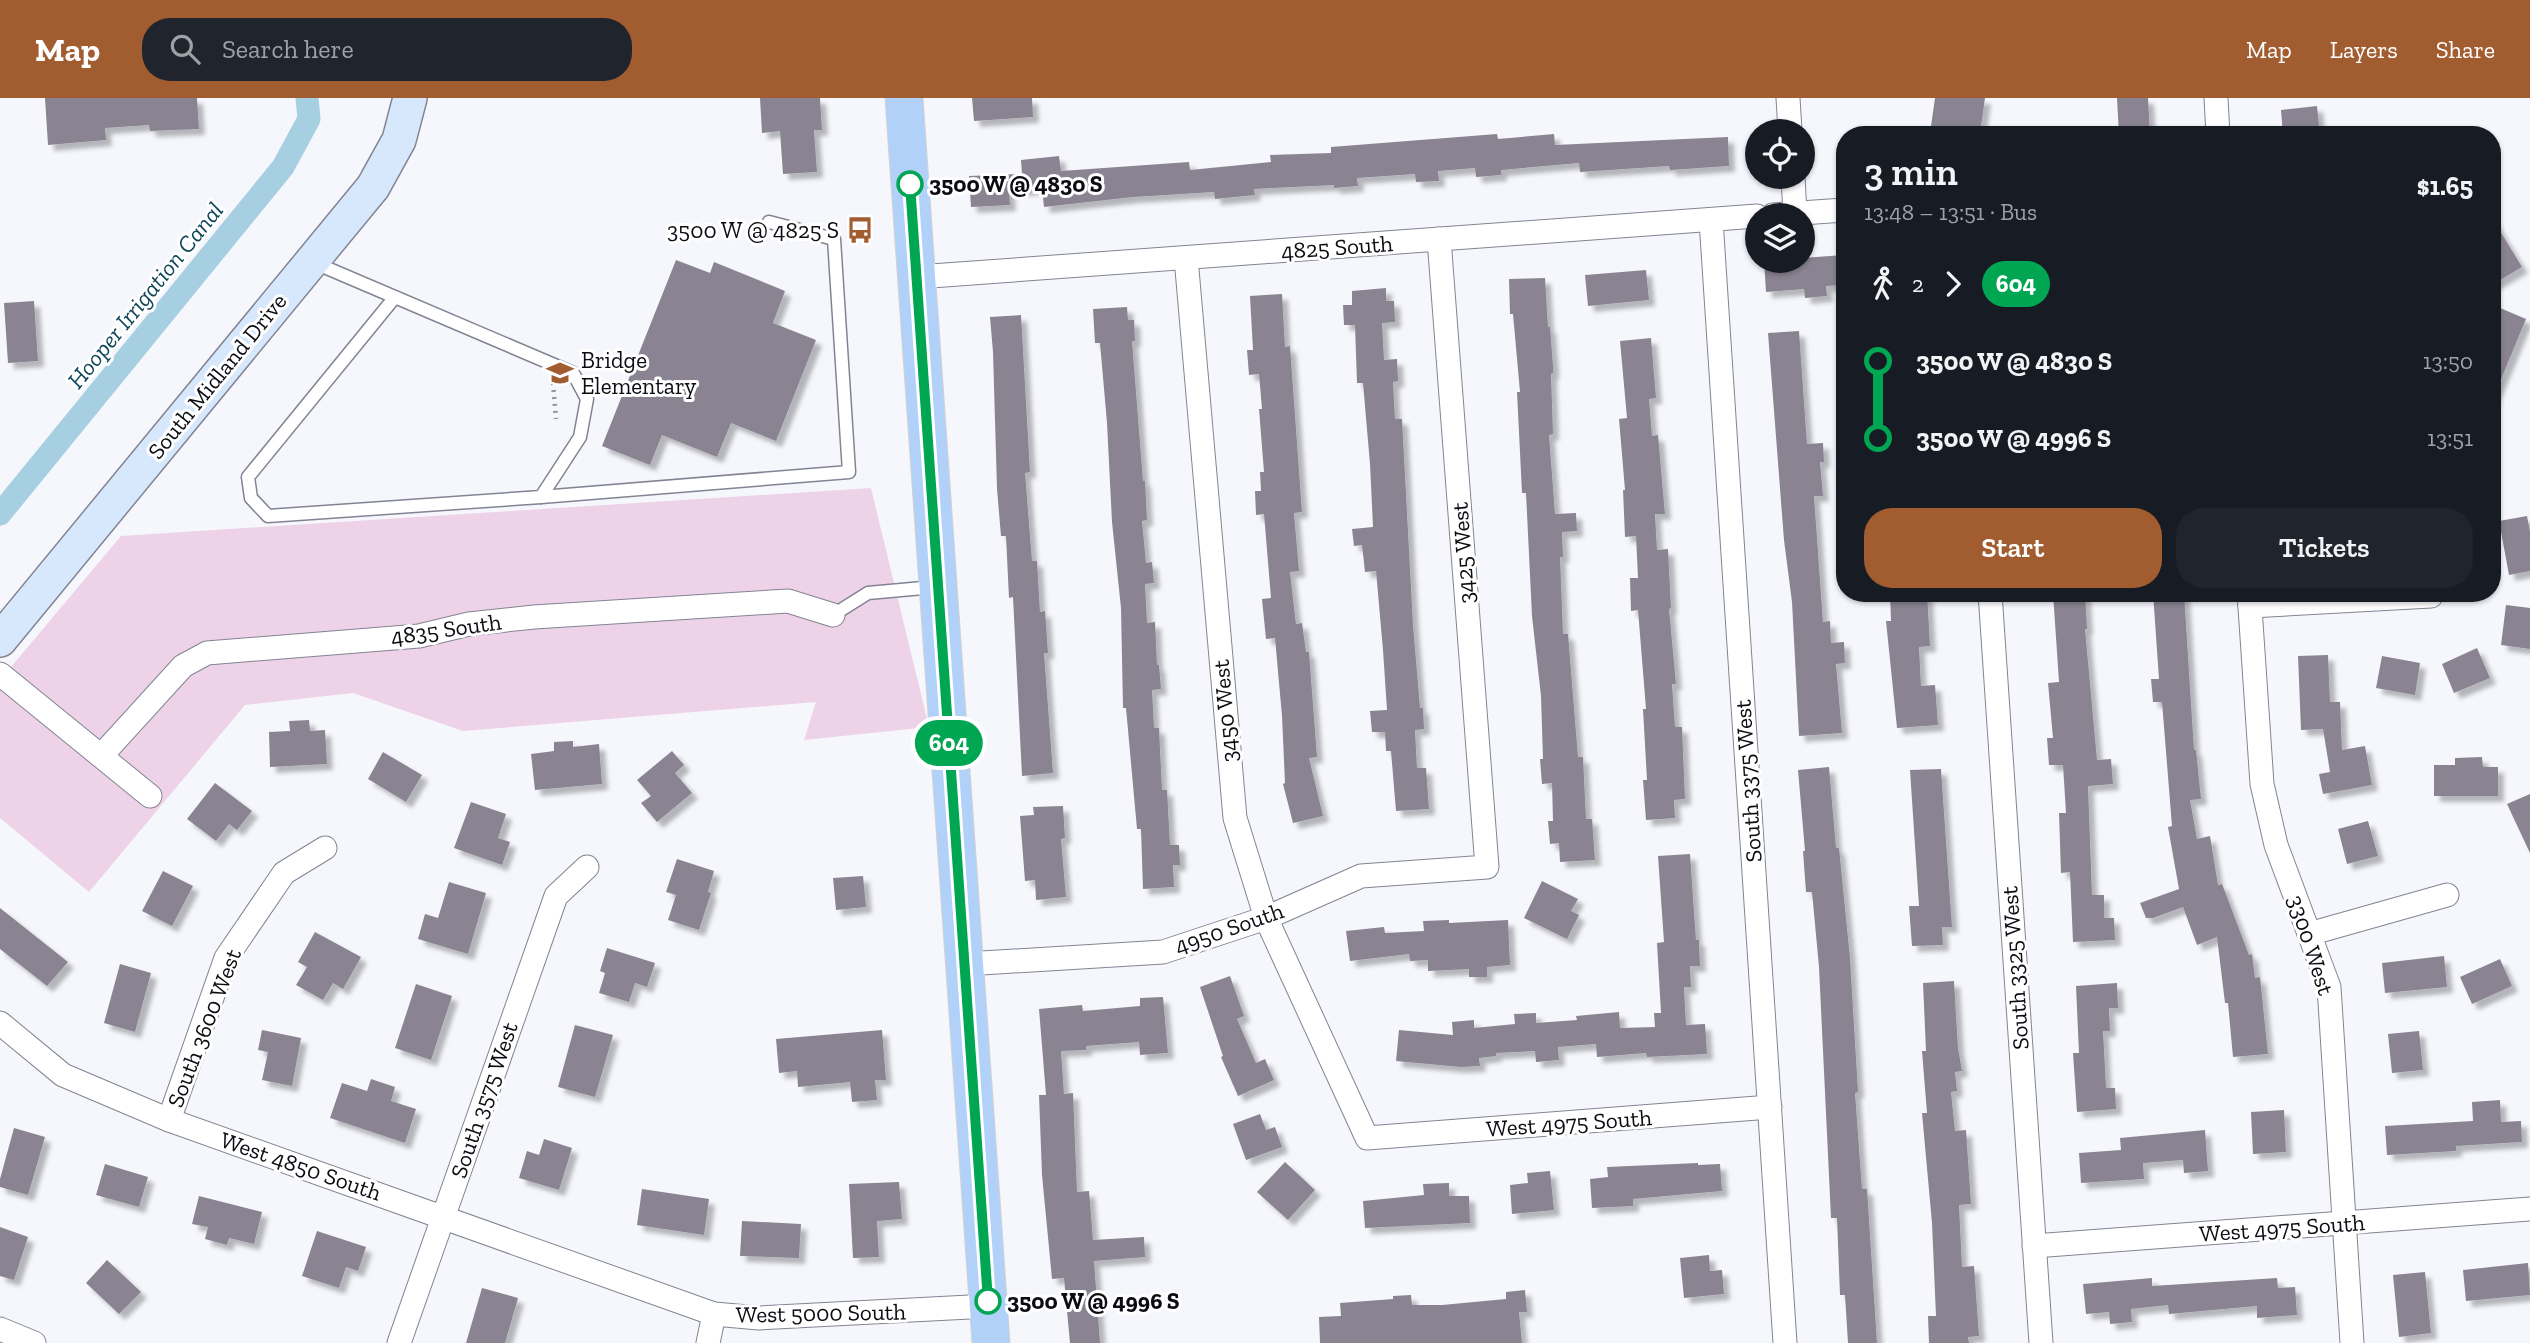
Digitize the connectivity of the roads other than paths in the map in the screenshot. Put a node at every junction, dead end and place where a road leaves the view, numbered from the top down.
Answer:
1 (410, 98) edge
2 (904, 98) edge
3 (1788, 98) edge
4 (2216, 98) edge
5 (1789, 119) edge
6 (2218, 126) edge
7 (1836, 211) edge
8 (1815, 212) edge
9 (1745, 217) edge
10 (1711, 220) junction
11 (769, 222) dead end
12 (1439, 239) junction
13 (1186, 258) junction
14 (311, 262) junction
15 (917, 277) junction
16 (396, 298) junction
17 (541, 497) junction
18 (939, 586) junction
19 (1991, 602) edge
20 (2250, 602) edge
21 (833, 615) joint
22 (0, 640) edge
23 (0, 674) edge
24 (101, 756) junction
25 (150, 796) dead end
26 (325, 848) dead end
27 (586, 867) dead end
28 (1487, 867) joint
29 (2447, 895) dead end
30 (1266, 918) junction
31 (2309, 934) junction
32 (965, 964) junction
33 (3, 1034) edge
34 (1770, 1107) junction
35 (169, 1120) junction
36 (1367, 1138) joint
37 (2530, 1209) edge
38 (443, 1216) junction
39 (2346, 1223) junction
40 (2034, 1246) junction
41 (616, 1281) joint
42 (989, 1306) junction
43 (714, 1314) junction
44 (0, 1329) edge
45 (34, 1343) edge
46 (398, 1343) edge
47 (708, 1343) edge
48 (991, 1343) edge
49 (1785, 1343) edge
50 (2041, 1343) edge
51 (2352, 1343) edge

1 - 14 street, South Midland Drive
2 - 15 main road
3 - 5 street
4 - 6 street
7 - 8 street
9 - 10 street, 4825 South
10 - 12 street, 4825 South
10 - 34 street, South 3375 West
11 - 17 lane
12 - 13 street, 4825 South
12 - 28 street, 3425 West
13 - 15 street, 4825 South
13 - 30 street, 3450 West
14 - 16 lane
14 - 22 street, South Midland Drive
15 - 18 main road
16 - 17 lane
16 - 17 lane
18 - 21 lane
18 - 32 main road
19 - 40 street, South 3325 West
20 - 31 street, 3300 West
21 - 24 street, 4835 South
23 - 24 street
24 - 25 street
26 - 35 street, South 3600 West
27 - 38 street, South 3575 West
28 - 30 street, 4950 South
29 - 31 street
30 - 32 street, 4950 South
30 - 36 street, 3450 West
31 - 39 street, 3300 West
32 - 42 main road
33 - 35 street, West 4850 South
34 - 36 street, West 4975 South
34 - 49 street, South 3375 West
35 - 38 street, West 4850 South
37 - 39 street, West 4975 South
38 - 41 street, West 4850 South
38 - 46 street, South 3575 West
39 - 40 street, West 4975 South
39 - 51 street, 3300 West
40 - 50 street, South 3325 West
41 - 43 street, West 5000 South
42 - 43 street, West 5000 South
42 - 48 main road
43 - 47 street
44 - 45 street

